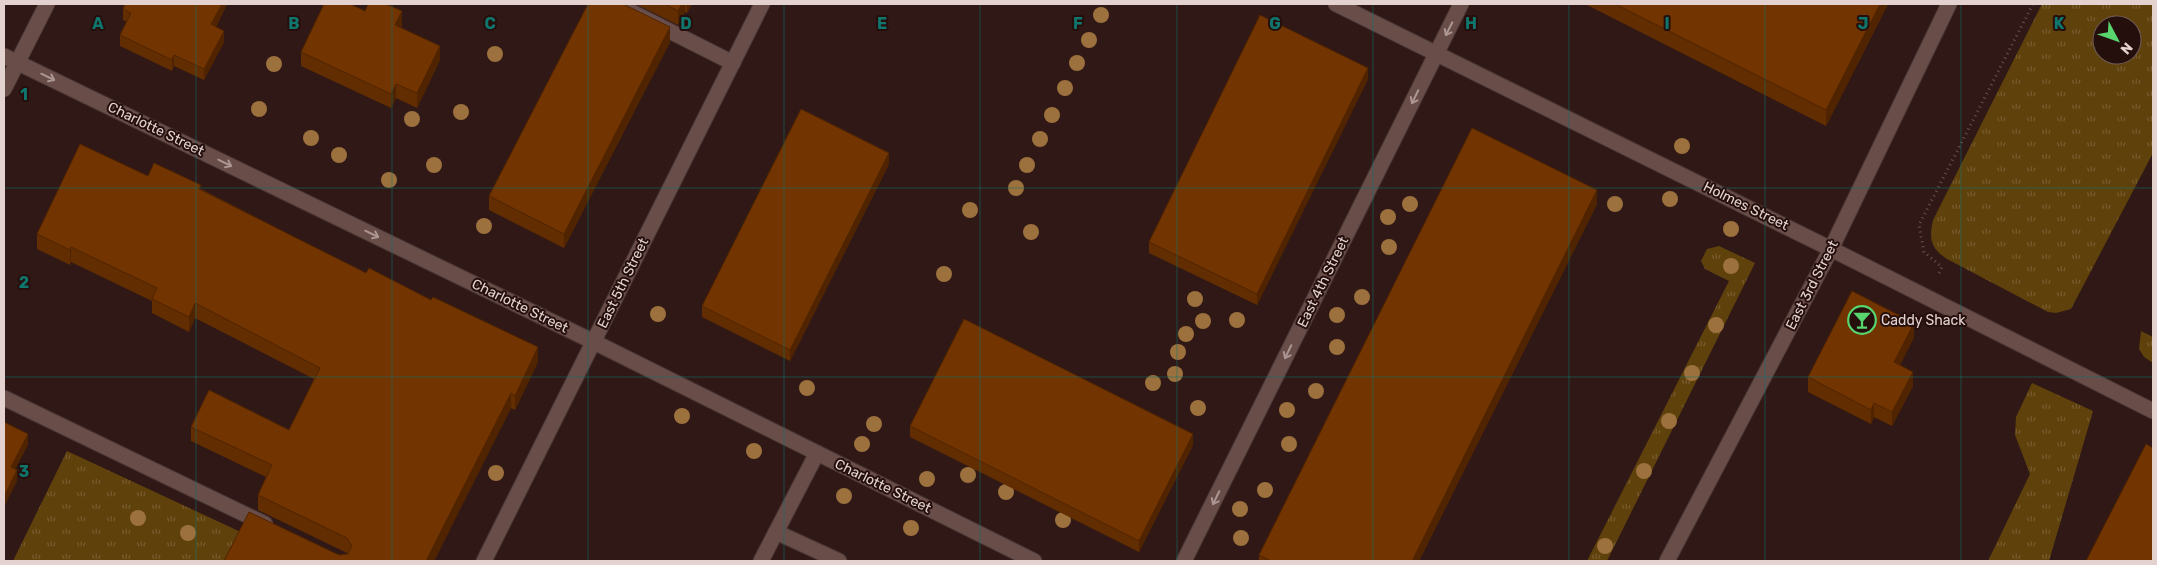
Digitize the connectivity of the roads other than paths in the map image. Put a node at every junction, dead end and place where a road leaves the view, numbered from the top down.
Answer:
1 (47, 4) edge
2 (616, 4) edge
3 (762, 4) edge
4 (1336, 4) edge
5 (1461, 4) edge
6 (1946, 5) edge
7 (1436, 53) junction
8 (10, 59) edge
9 (733, 63) junction
10 (4, 89) edge
11 (1831, 248) junction
12 (594, 342) junction
13 (4, 398) edge
14 (2153, 411) edge
15 (817, 453) junction
16 (280, 531) edge
17 (776, 532) junction
18 (484, 561) edge
19 (761, 561) edge
20 (839, 561) edge
21 (1034, 561) edge
22 (1184, 561) edge
23 (1667, 561) edge

1 - 8 street
2 - 9 street
3 - 9 street, East 5th Street
4 - 7 street, Holmes Street
5 -> 7 street, East 4th Street
6 - 11 street, East 3rd Street
7 - 11 street, Holmes Street
7 -> 22 street, East 4th Street
8 - 10 street
8 -> 12 street, Charlotte Street
9 - 12 street, East 5th Street
11 - 14 street, Holmes Street
11 - 23 street, East 3rd Street
12 - 15 street, Charlotte Street
12 - 18 street, East 5th Street
13 - 16 street
15 - 17 street
15 - 21 street, Charlotte Street
17 - 19 street
17 - 20 street

